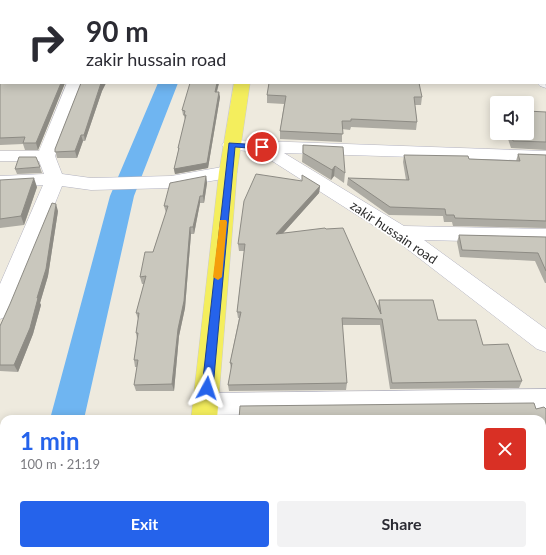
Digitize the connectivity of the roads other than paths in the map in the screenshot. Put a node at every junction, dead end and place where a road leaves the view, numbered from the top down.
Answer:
1 (75, 84) edge
2 (242, 84) edge
3 (231, 145) junction
4 (262, 147) junction
5 (0, 156) edge
6 (46, 156) junction
7 (546, 156) edge
8 (228, 172) junction
9 (55, 179) junction
10 (0, 182) edge
11 (400, 233) junction
12 (546, 236) edge
13 (0, 310) edge
14 (546, 342) edge
15 (546, 400) edge
16 (205, 411) edge

1 - 6 street
2 - 3 main road
3 - 4 street, zakir hussain road
3 - 8 main road
4 - 7 street
4 - 11 street, zakir hussain road
5 - 6 street
6 - 9 street
8 - 9 street
8 - 16 main road
9 - 10 street
9 - 13 street
11 - 12 street
11 - 14 street, zakir hussain road
15 - 16 street

